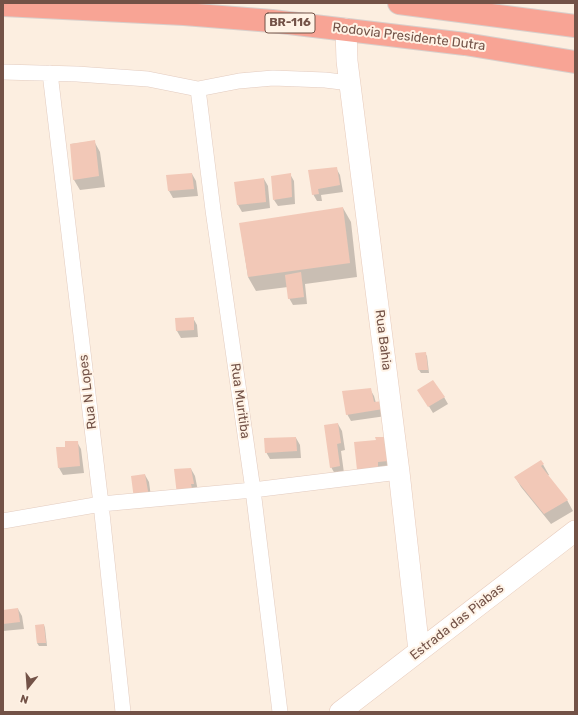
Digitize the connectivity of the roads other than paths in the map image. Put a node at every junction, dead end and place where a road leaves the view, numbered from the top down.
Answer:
1 (399, 3) edge
2 (3, 5) edge
3 (575, 26) edge
4 (346, 29) junction
5 (575, 62) edge
6 (3, 72) edge
7 (50, 73) junction
8 (350, 84) junction
9 (198, 90) junction
10 (399, 472) junction
11 (253, 490) junction
12 (101, 504) junction
13 (3, 521) edge
14 (575, 531) edge
15 (420, 651) junction
16 (123, 712) edge
17 (280, 712) edge
18 (340, 712) edge

1 - 3 highway
2 - 4 highway, Rodovia Presidente Dutra / BR-116
4 - 5 highway, Rodovia Presidente Dutra / BR-116
4 - 8 street, Rua Bahia
6 - 7 street
7 - 9 street
7 - 12 street, Rua N Lopes
8 - 9 street
8 - 10 street, Rua Bahia
9 - 11 street, Rua Muritiba
10 - 11 street
10 - 15 street, Rua Bahia
11 - 12 street
11 - 17 street, Rua Muritiba
12 - 13 street
12 - 16 street, Rua N Lopes
14 - 15 street, Estrada das Piabas
15 - 18 street, Estrada das Piabas

